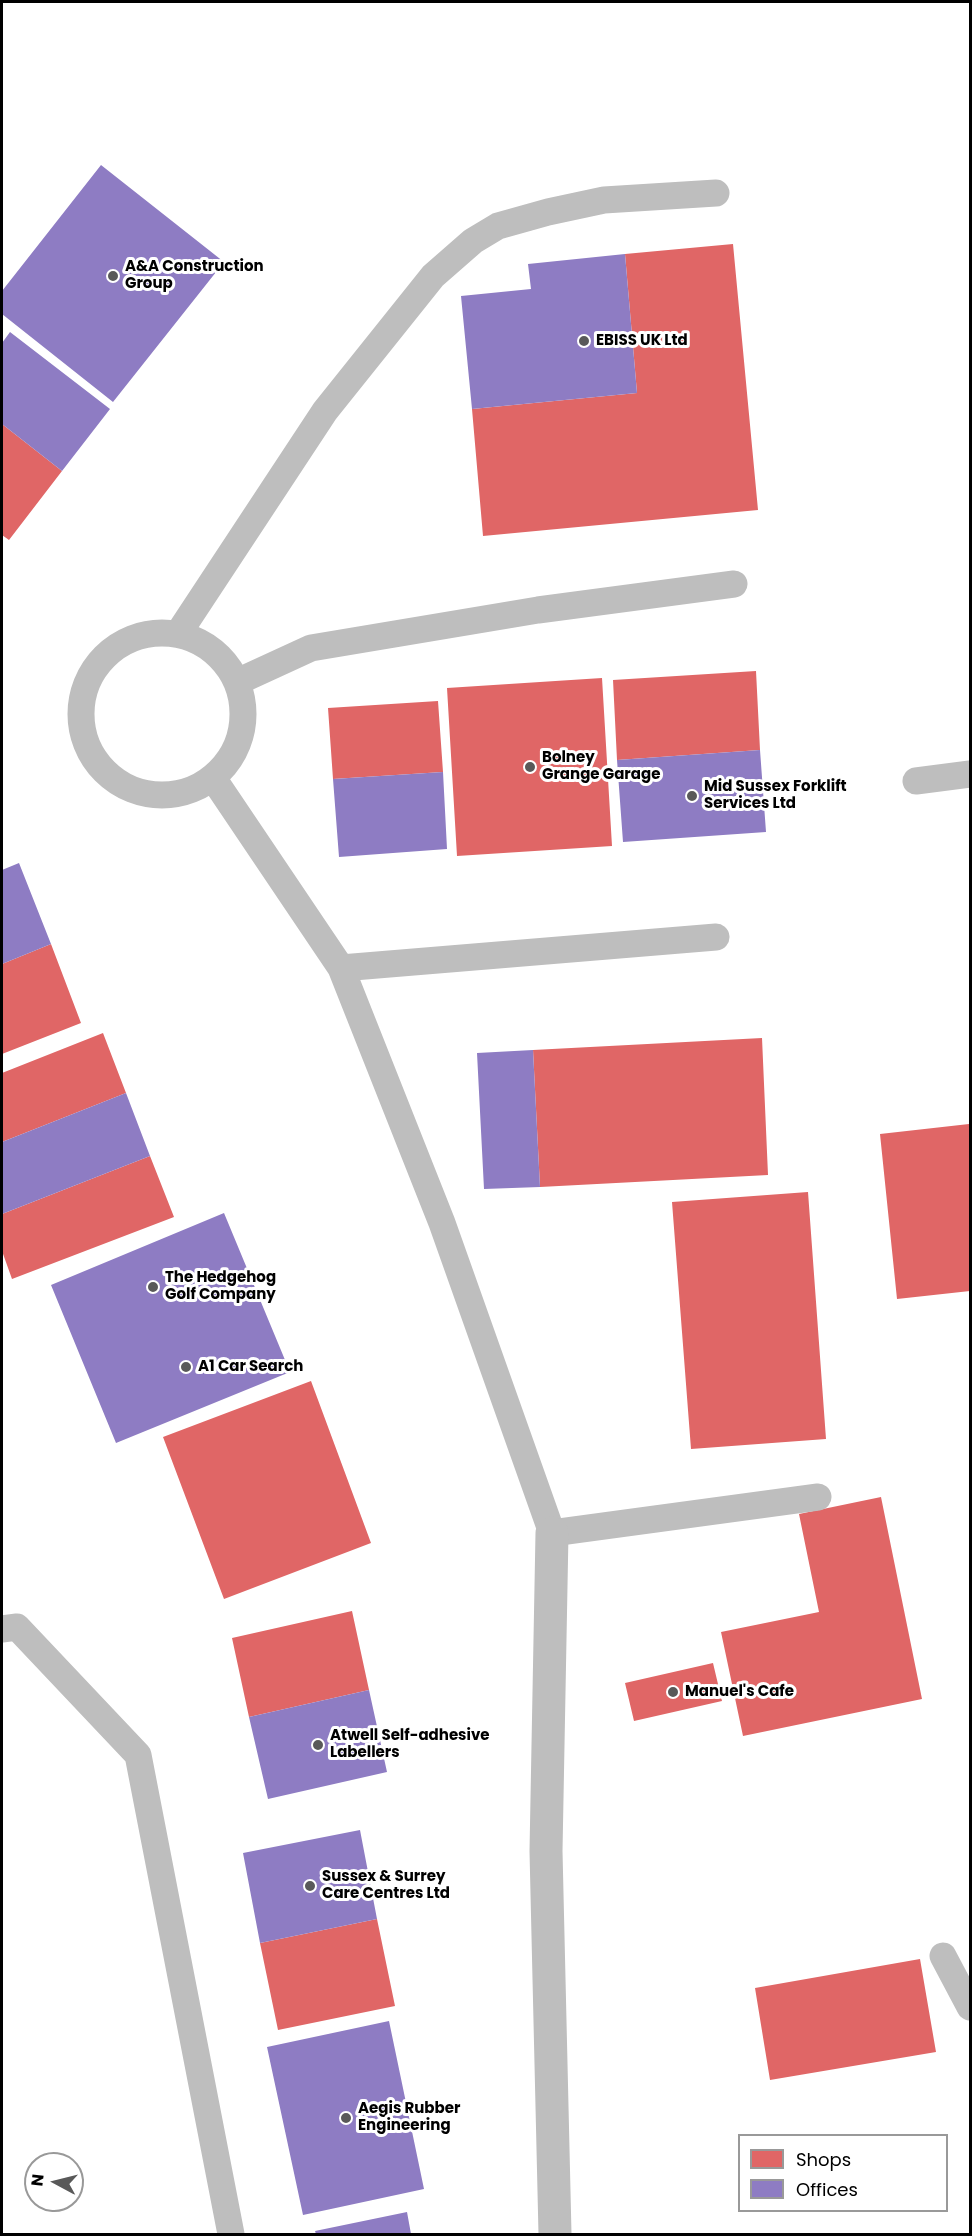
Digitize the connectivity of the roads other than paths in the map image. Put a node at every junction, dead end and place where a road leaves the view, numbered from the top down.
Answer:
1 (716, 193) dead end
2 (734, 584) dead end
3 (178, 634) junction
4 (237, 682) junction
5 (970, 774) edge
6 (213, 778) junction
7 (916, 781) dead end
8 (716, 938) dead end
9 (341, 968) junction
10 (818, 1497) dead end
11 (552, 1533) junction
12 (2, 1629) edge
13 (943, 1956) dead end
14 (970, 2007) edge
15 (231, 2235) edge
16 (555, 2235) edge

1 - 3 lane
2 - 4 lane
3 - 4 lane
3 - 6 lane
4 - 6 lane
5 - 7 lane
6 - 9 lane
8 - 9 lane
9 - 11 lane
10 - 11 lane
11 - 16 street
12 - 15 lane
13 - 14 lane

